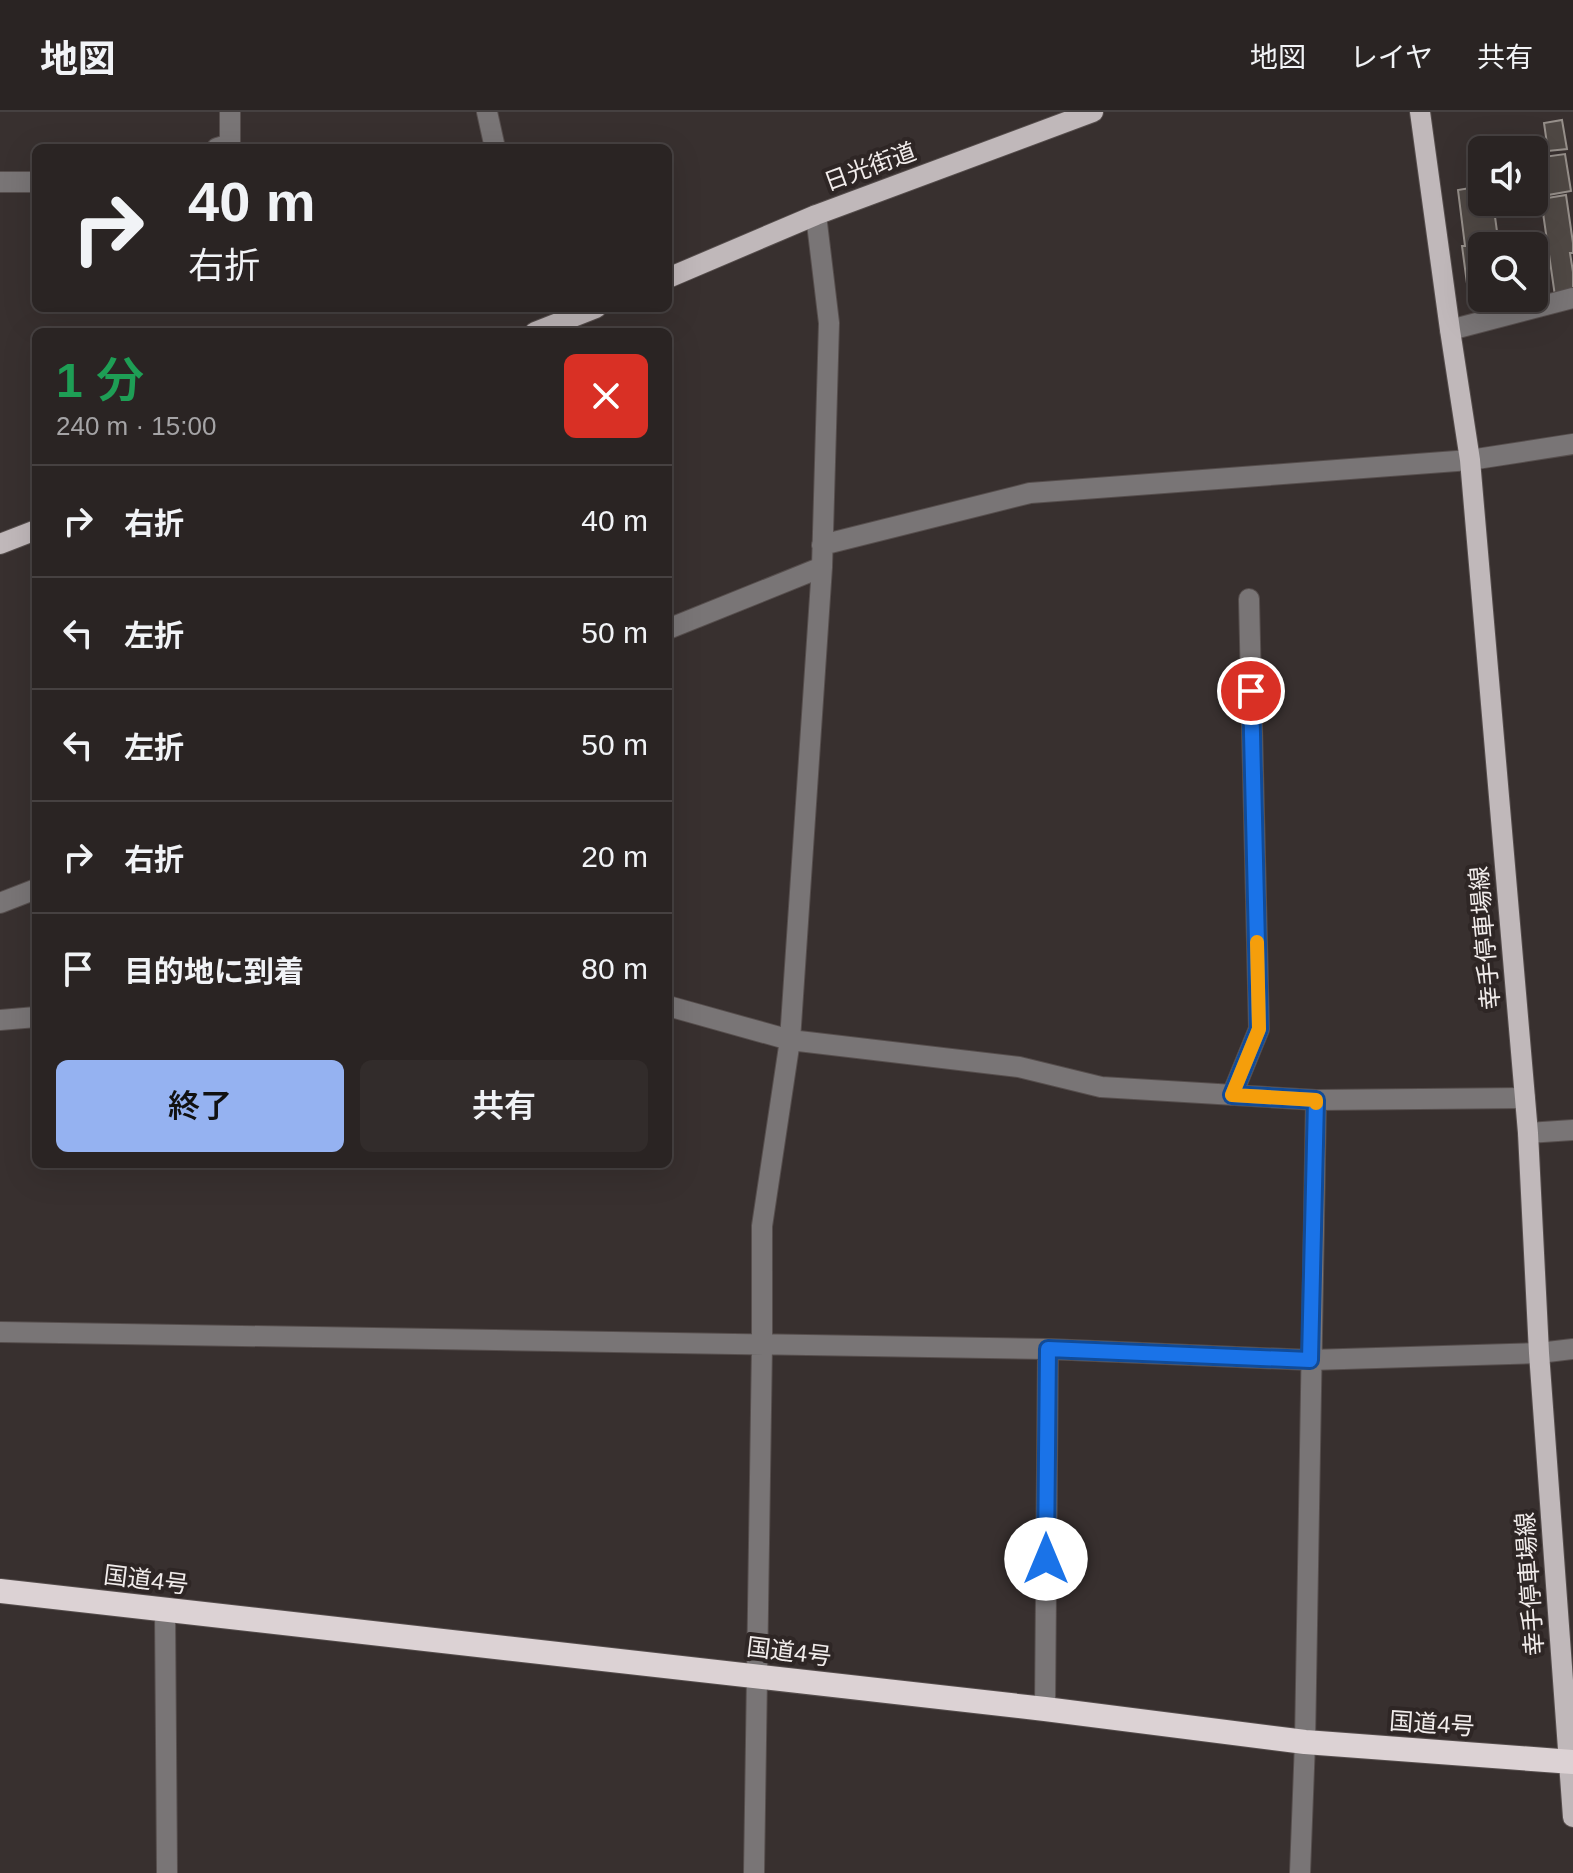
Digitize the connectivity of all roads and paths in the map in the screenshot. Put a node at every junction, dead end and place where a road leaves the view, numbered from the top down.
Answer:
1 (230, 112) edge
2 (487, 112) edge
3 (1093, 112) edge
4 (1420, 112) edge
5 (230, 144) edge
6 (494, 144) edge
7 (0, 182) edge
8 (32, 182) edge
9 (816, 215) junction
10 (672, 276) edge
11 (1573, 298) edge
12 (575, 312) edge
13 (554, 316) edge
14 (1450, 330) junction
15 (1573, 444) edge
16 (1470, 460) junction
17 (32, 532) edge
18 (0, 544) edge
19 (822, 545) junction
20 (822, 567) junction
21 (1249, 599) dead end
22 (672, 627) edge
23 (32, 891) edge
24 (0, 903) edge
25 (672, 1007) edge
26 (32, 1017) edge
27 (0, 1020) edge
28 (790, 1040) junction
29 (1232, 1095) junction
30 (1525, 1098) junction
31 (1316, 1100) junction
32 (1573, 1130) edge
33 (1528, 1133) junction
34 (0, 1332) edge
35 (762, 1345) junction
36 (1048, 1349) junction
37 (1573, 1349) edge
38 (1539, 1353) junction
39 (1310, 1360) junction
40 (0, 1591) edge
41 (165, 1611) junction
42 (757, 1676) junction
43 (1045, 1709) junction
44 (1305, 1742) junction
45 (1571, 1762) edge
46 (1573, 1817) edge
47 (167, 1873) edge
48 (754, 1873) edge
49 (1300, 1873) edge

1 - 5 street
2 - 6 street
3 - 9 main road, 日光街道
4 - 14 main road, 幸手停車場線
7 - 8 street
9 - 10 main road, 日光街道
9 - 19 street
11 - 14 street
12 - 13 main road
14 - 16 main road, 幸手停車場線
15 - 16 street
16 - 19 street
16 - 30 main road, 幸手停車場線
17 - 18 main road
19 - 20 street
20 - 22 street
20 - 28 street
21 - 29 street
23 - 24 street
25 - 28 street
26 - 27 street
28 - 29 street
28 - 35 street
29 - 31 street
30 - 31 street
30 - 33 main road, 幸手停車場線
31 - 39 street
32 - 33 street
33 - 38 main road, 幸手停車場線
34 - 35 street
35 - 36 street
35 - 42 street
36 - 39 street
36 - 43 street
37 - 38 street
38 - 39 street
38 - 45 main road, 幸手停車場線
39 - 44 street
40 - 41 highway, 国道4号
41 - 42 highway, 国道4号
41 - 47 street
42 - 43 highway, 国道4号
42 - 48 street
43 - 44 highway, 国道4号
44 - 45 highway, 国道4号
44 - 49 street
45 - 46 main road, 幸手停車場線

